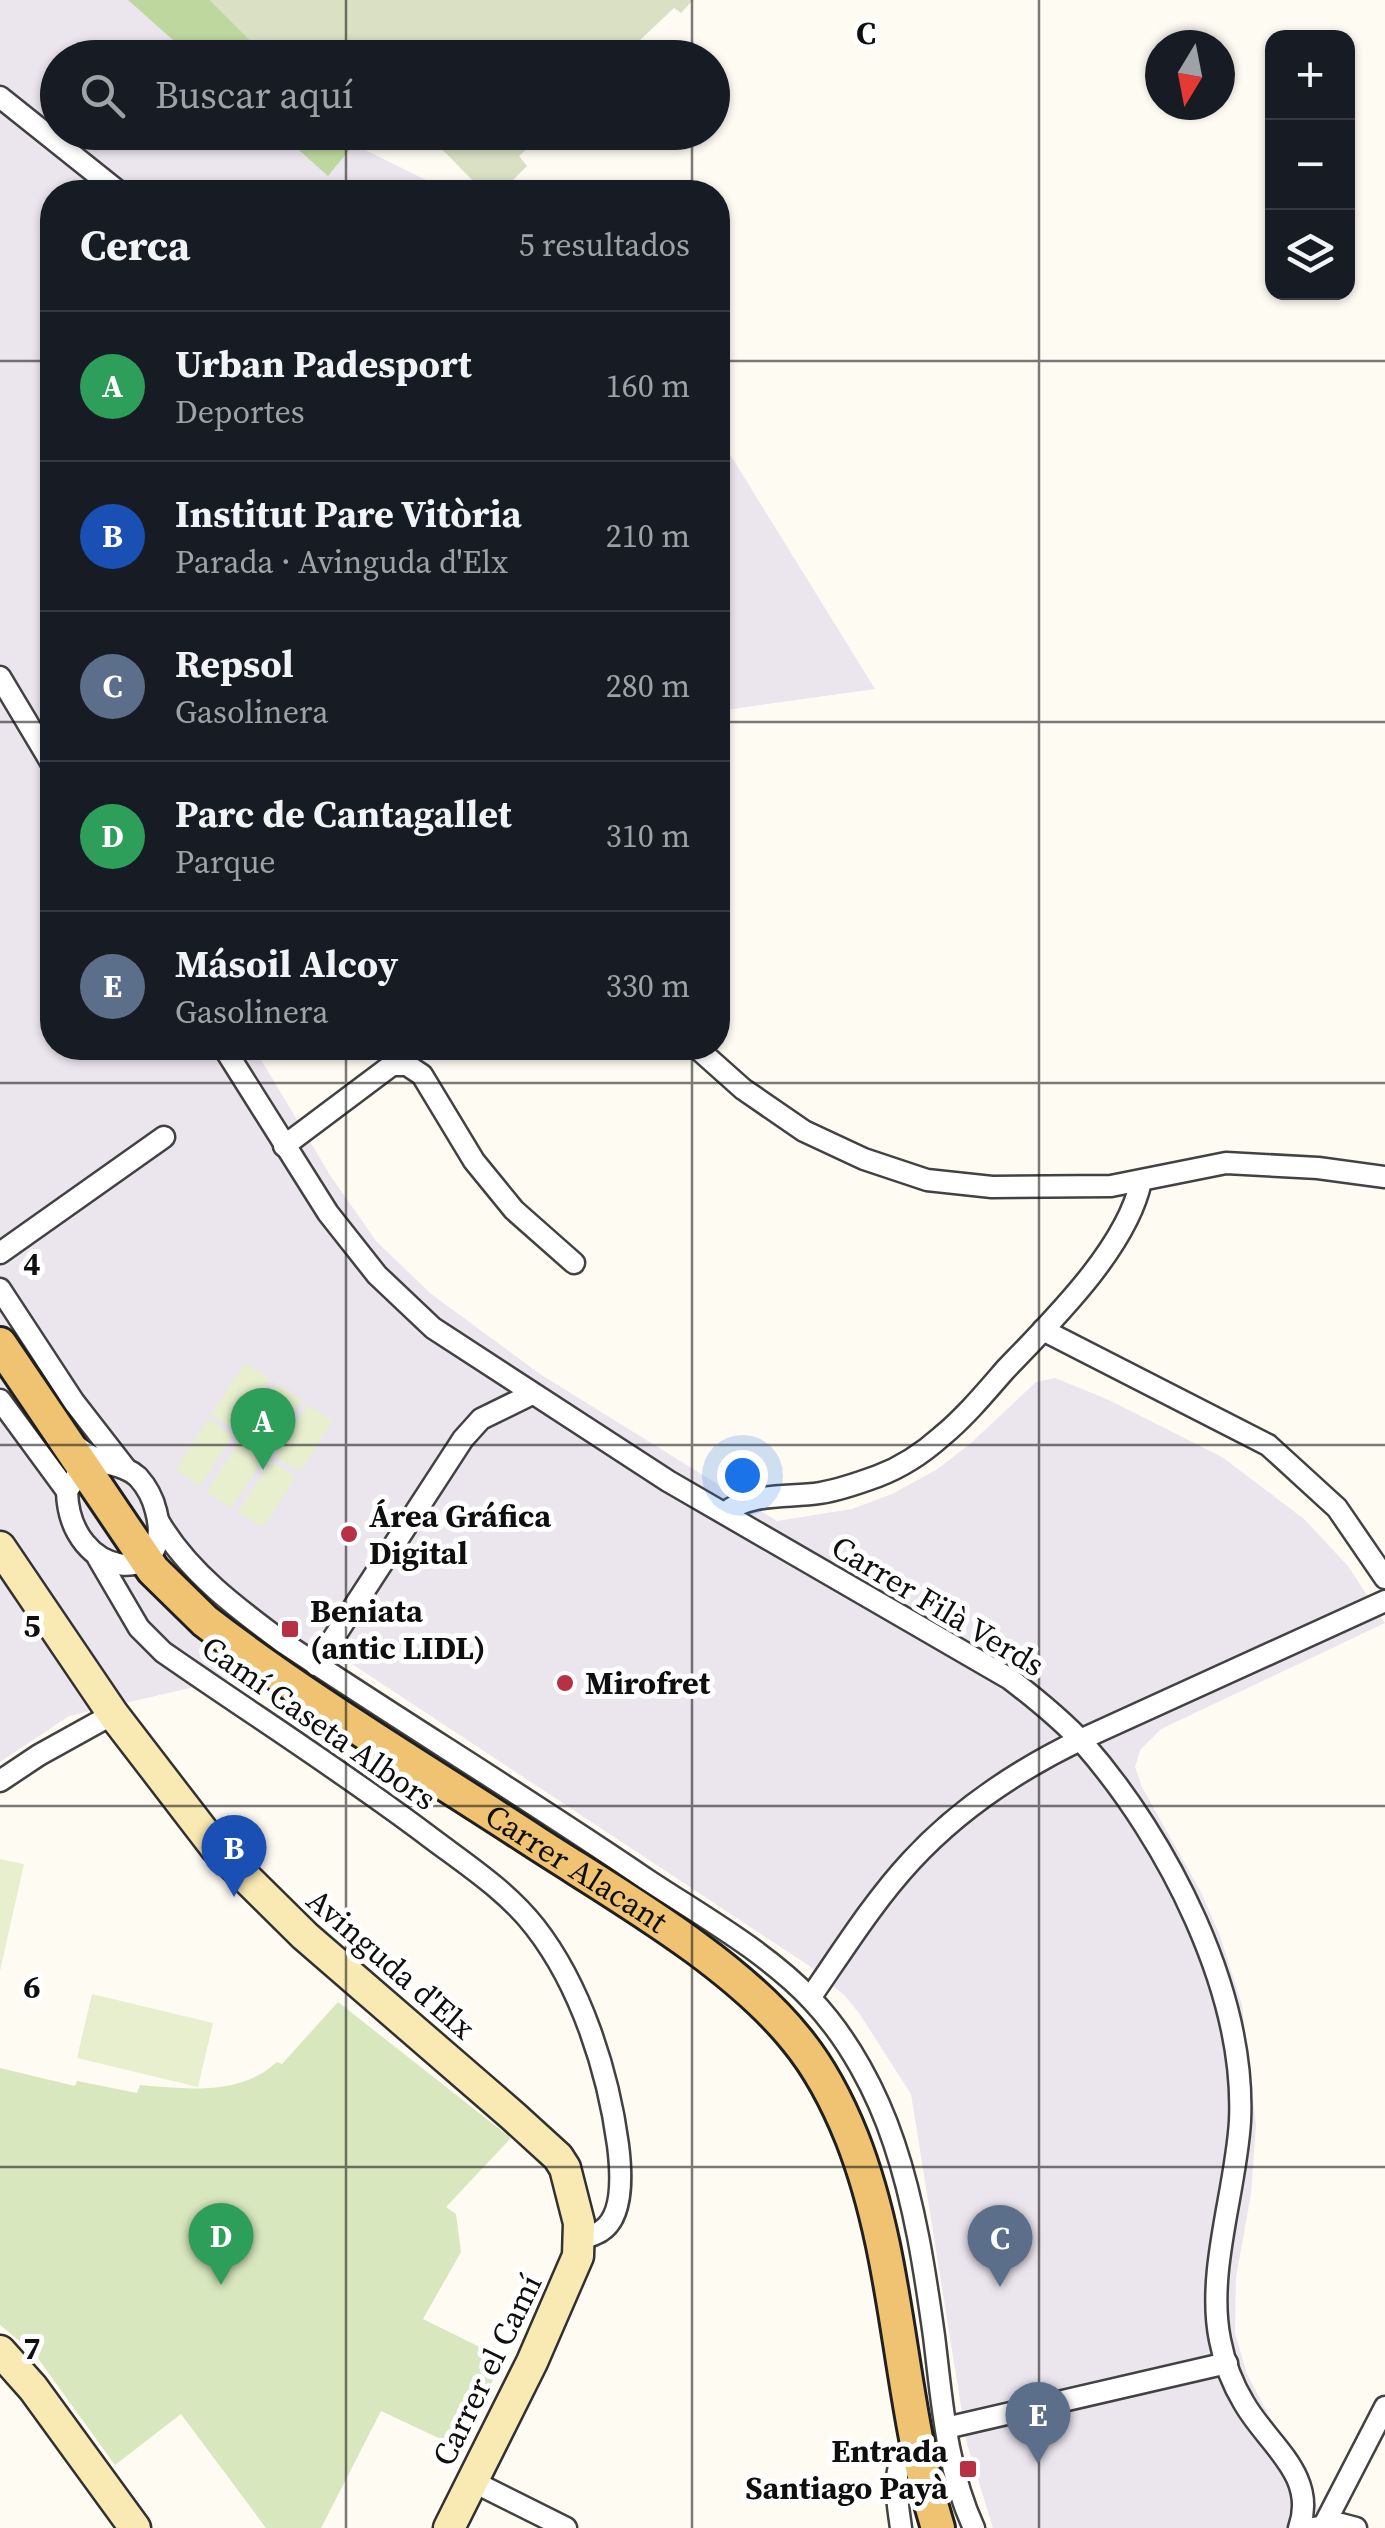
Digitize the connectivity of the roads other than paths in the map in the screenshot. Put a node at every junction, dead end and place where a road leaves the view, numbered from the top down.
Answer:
1 (0, 97) edge
2 (40, 129) edge
3 (66, 150) edge
4 (103, 180) edge
5 (0, 677) edge
6 (40, 744) edge
7 (231, 1060) edge
8 (711, 1060) edge
9 (164, 1138) dead end
10 (284, 1146) junction
11 (1385, 1177) edge
12 (1141, 1181) junction
13 (0, 1253) edge
14 (574, 1263) dead end
15 (0, 1290) edge
16 (1043, 1330) junction
17 (0, 1344) edge
18 (532, 1394) junction
19 (0, 1400) edge
20 (128, 1470) junction
21 (84, 1474) junction
22 (725, 1513) junction
23 (147, 1545) junction
24 (0, 1547) edge
25 (98, 1558) junction
26 (1385, 1578) edge
27 (1385, 1601) edge
28 (316, 1665) junction
29 (113, 1714) junction
30 (1080, 1740) junction
31 (0, 1780) edge
32 (810, 1998) junction
33 (580, 2240) junction
34 (0, 2351) edge
35 (1227, 2363) junction
36 (1385, 2407) edge
37 (932, 2435) junction
38 (472, 2481) junction
39 (1318, 2526) edge
40 (135, 2528) edge
41 (449, 2528) edge
42 (566, 2528) edge
43 (901, 2528) edge
44 (938, 2528) edge
45 (974, 2528) edge
46 (1298, 2528) edge
47 (1356, 2528) edge

1 - 2 street
3 - 4 street
5 - 6 street
7 - 10 street, Carrer Filà Verds
8 - 12 street
9 - 13 street
10 - 14 street
10 - 18 street, Carrer Filà Verds
11 - 12 street
12 - 16 street
15 - 20 street
16 - 22 street
16 - 26 street
17 - 21 main road, Carrer Alacant
18 - 22 street, Carrer Filà Verds
18 - 28 street
19 - 21 street, Carrer Alacant
20 - 21 street
20 - 23 street
21 - 23 main road, Carrer Alacant
21 - 25 street
22 - 30 street, Carrer Filà Verds
23 - 25 street
23 - 28 street, Carrer Alacant
23 - 37 main road, Carrer Alacant
24 - 29 street, Avinguda d'Elx
25 - 33 street, Camí Caseta Albors
27 - 30 street
28 - 32 street, Carrer Alacant
29 - 31 street
29 - 33 street, Avinguda d'Elx
30 - 32 street
30 - 35 street, Carrer Filà Verds
32 - 37 street, Carrer Alacant
33 - 38 street, Carrer el Camí
34 - 40 street
35 - 37 street
35 - 46 street, Carrer Filà Verds
36 - 39 street
37 - 43 street
37 - 44 main road, Carrer Alacant
37 - 45 street, Carrer Alacant
38 - 41 street, Carrer el Camí
38 - 42 street
39 - 47 street

